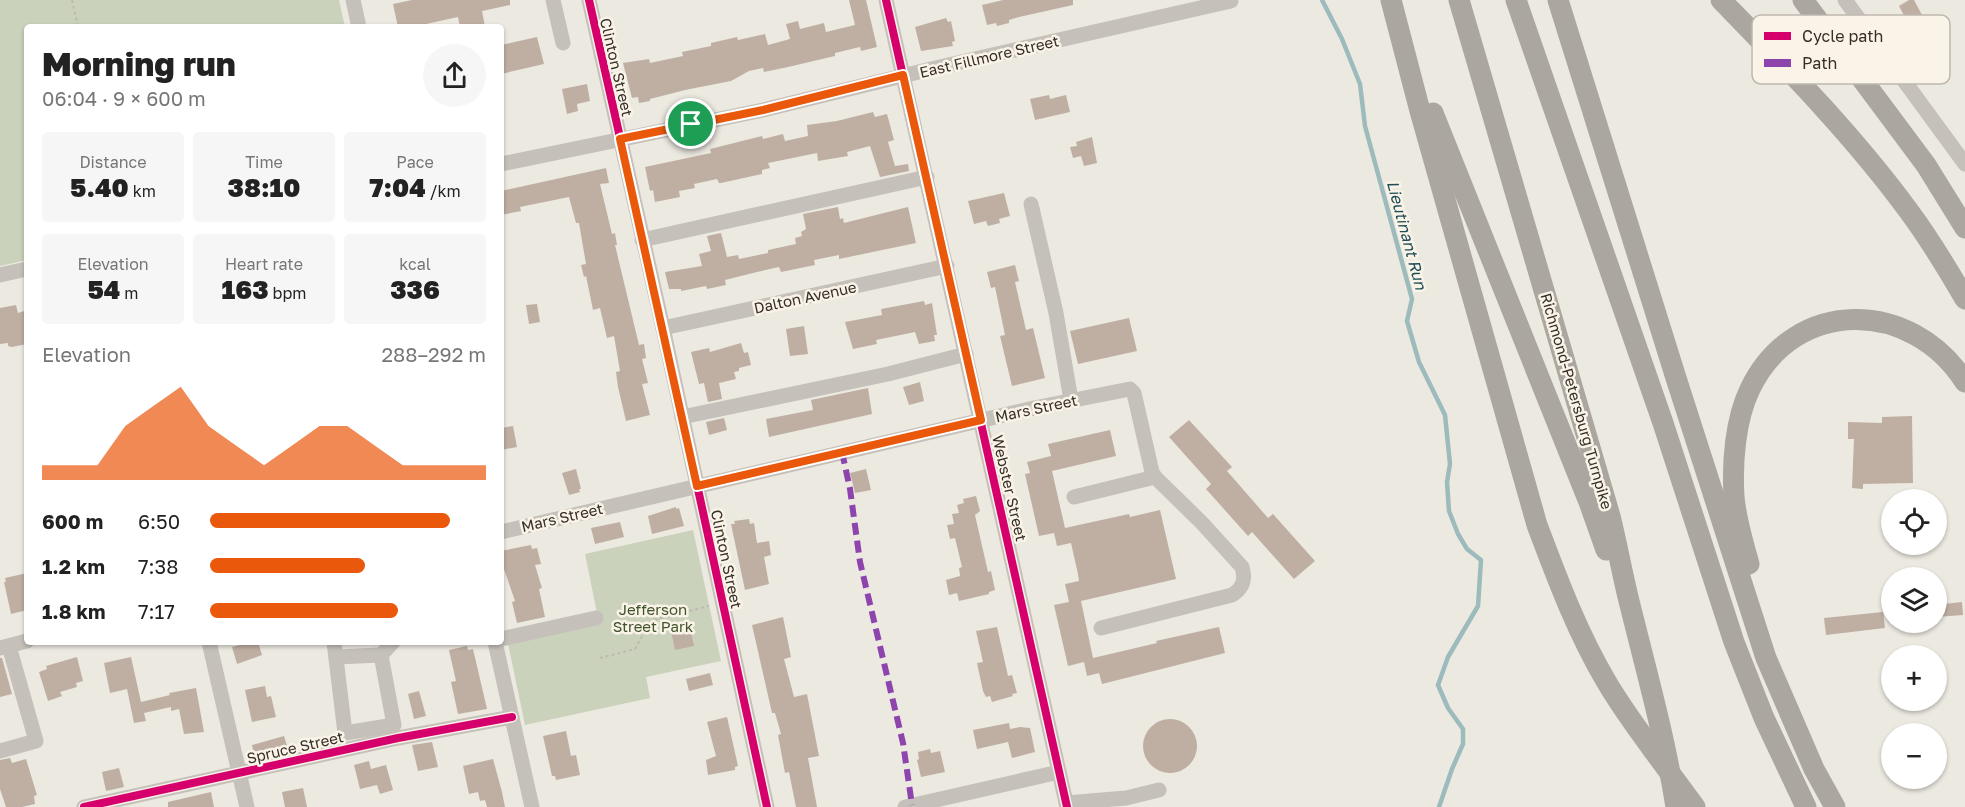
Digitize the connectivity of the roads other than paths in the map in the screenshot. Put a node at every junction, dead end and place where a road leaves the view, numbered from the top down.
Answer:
1 (353, 0) edge
2 (553, 0) edge
3 (591, 0) edge
4 (886, 0) edge
5 (1391, 0) edge
6 (1459, 0) edge
7 (1516, 0) edge
8 (1558, 0) edge
9 (1721, 0) edge
10 (1736, 0) edge
11 (1803, 0) edge
12 (1845, 0) edge
13 (1231, 1) edge
14 (1814, 15) edge
15 (1856, 15) edge
16 (1752, 20) edge
17 (358, 24) edge
18 (1398, 24) junction
19 (1752, 32) edge
20 (563, 43) dead end
21 (903, 75) junction
22 (1866, 84) edge
23 (1906, 84) edge
24 (1804, 85) edge
25 (620, 139) junction
26 (504, 163) edge
27 (1965, 164) edge
28 (927, 177) junction
29 (1031, 204) dead end
30 (1965, 228) edge
31 (642, 240) junction
32 (947, 266) junction
33 (24, 270) edge
34 (0, 275) edge
35 (1965, 299) edge
36 (663, 328) junction
37 (966, 354) junction
38 (1965, 382) edge
39 (1071, 400) junction
40 (682, 417) junction
41 (981, 420) junction
42 (1155, 477) junction
43 (697, 486) junction
44 (1074, 497) dead end
45 (504, 531) edge
46 (596, 618) dead end
47 (1101, 628) dead end
48 (504, 638) edge
49 (24, 642) edge
50 (210, 645) edge
51 (390, 645) edge
52 (496, 645) edge
53 (4, 647) edge
54 (335, 649) edge
55 (381, 655) junction
56 (1652, 694) junction
57 (1788, 712) junction
58 (512, 717) junction
59 (0, 751) edge
60 (1059, 772) junction
61 (238, 774) junction
62 (1159, 790) dead end
63 (1067, 805) edge
64 (84, 807) edge
65 (246, 807) edge
66 (532, 807) edge
67 (767, 807) edge
68 (905, 807) edge
69 (1676, 807) edge
70 (1695, 807) edge
71 (1806, 807) edge
72 (1835, 807) edge

1 - 17 street
2 - 20 street
3 - 25 street, Clinton Street
4 - 21 street, Webster Street
5 - 18 highway
6 - 56 highway, Richmond-Petersburg Turnpike
7 - 71 highway
8 - 57 highway
9 - 19 highway
10 - 16 highway
11 - 14 highway
12 - 15 street
13 - 21 street, East Fillmore Street
18 - 56 highway
18 - 70 highway, bridge
21 - 25 street, East Fillmore Street
21 - 28 street, Webster Street
22 - 30 highway
23 - 27 street
24 - 35 highway
25 - 26 street, East Fillmore Street
25 - 31 street, Clinton Street
28 - 31 street
28 - 32 street, Webster Street
29 - 39 street
31 - 36 street, Clinton Street
32 - 36 street, Dalton Avenue
32 - 37 street, Webster Street
33 - 34 street
36 - 40 street, Clinton Street
37 - 40 street
37 - 41 street, Webster Street
38 - 57 highway
39 - 41 street, Mars Street
39 - 42 street, Mars Street
40 - 43 street, Clinton Street
41 - 43 street, Mars Street
41 - 60 street, Webster Street
42 - 44 street
42 - 47 street
43 - 45 street, Mars Street
43 - 67 street, Clinton Street
46 - 48 street
49 - 53 street
50 - 61 street
51 - 55 street
52 - 58 street
53 - 59 street
54 - 55 street
54 - 55 street
56 - 69 highway, Richmond-Petersburg Turnpike
57 - 72 highway
58 - 61 street, Spruce Street
58 - 66 street
60 - 63 street, Webster Street
60 - 68 street
61 - 64 street, Spruce Street
61 - 65 street
62 - 63 street

